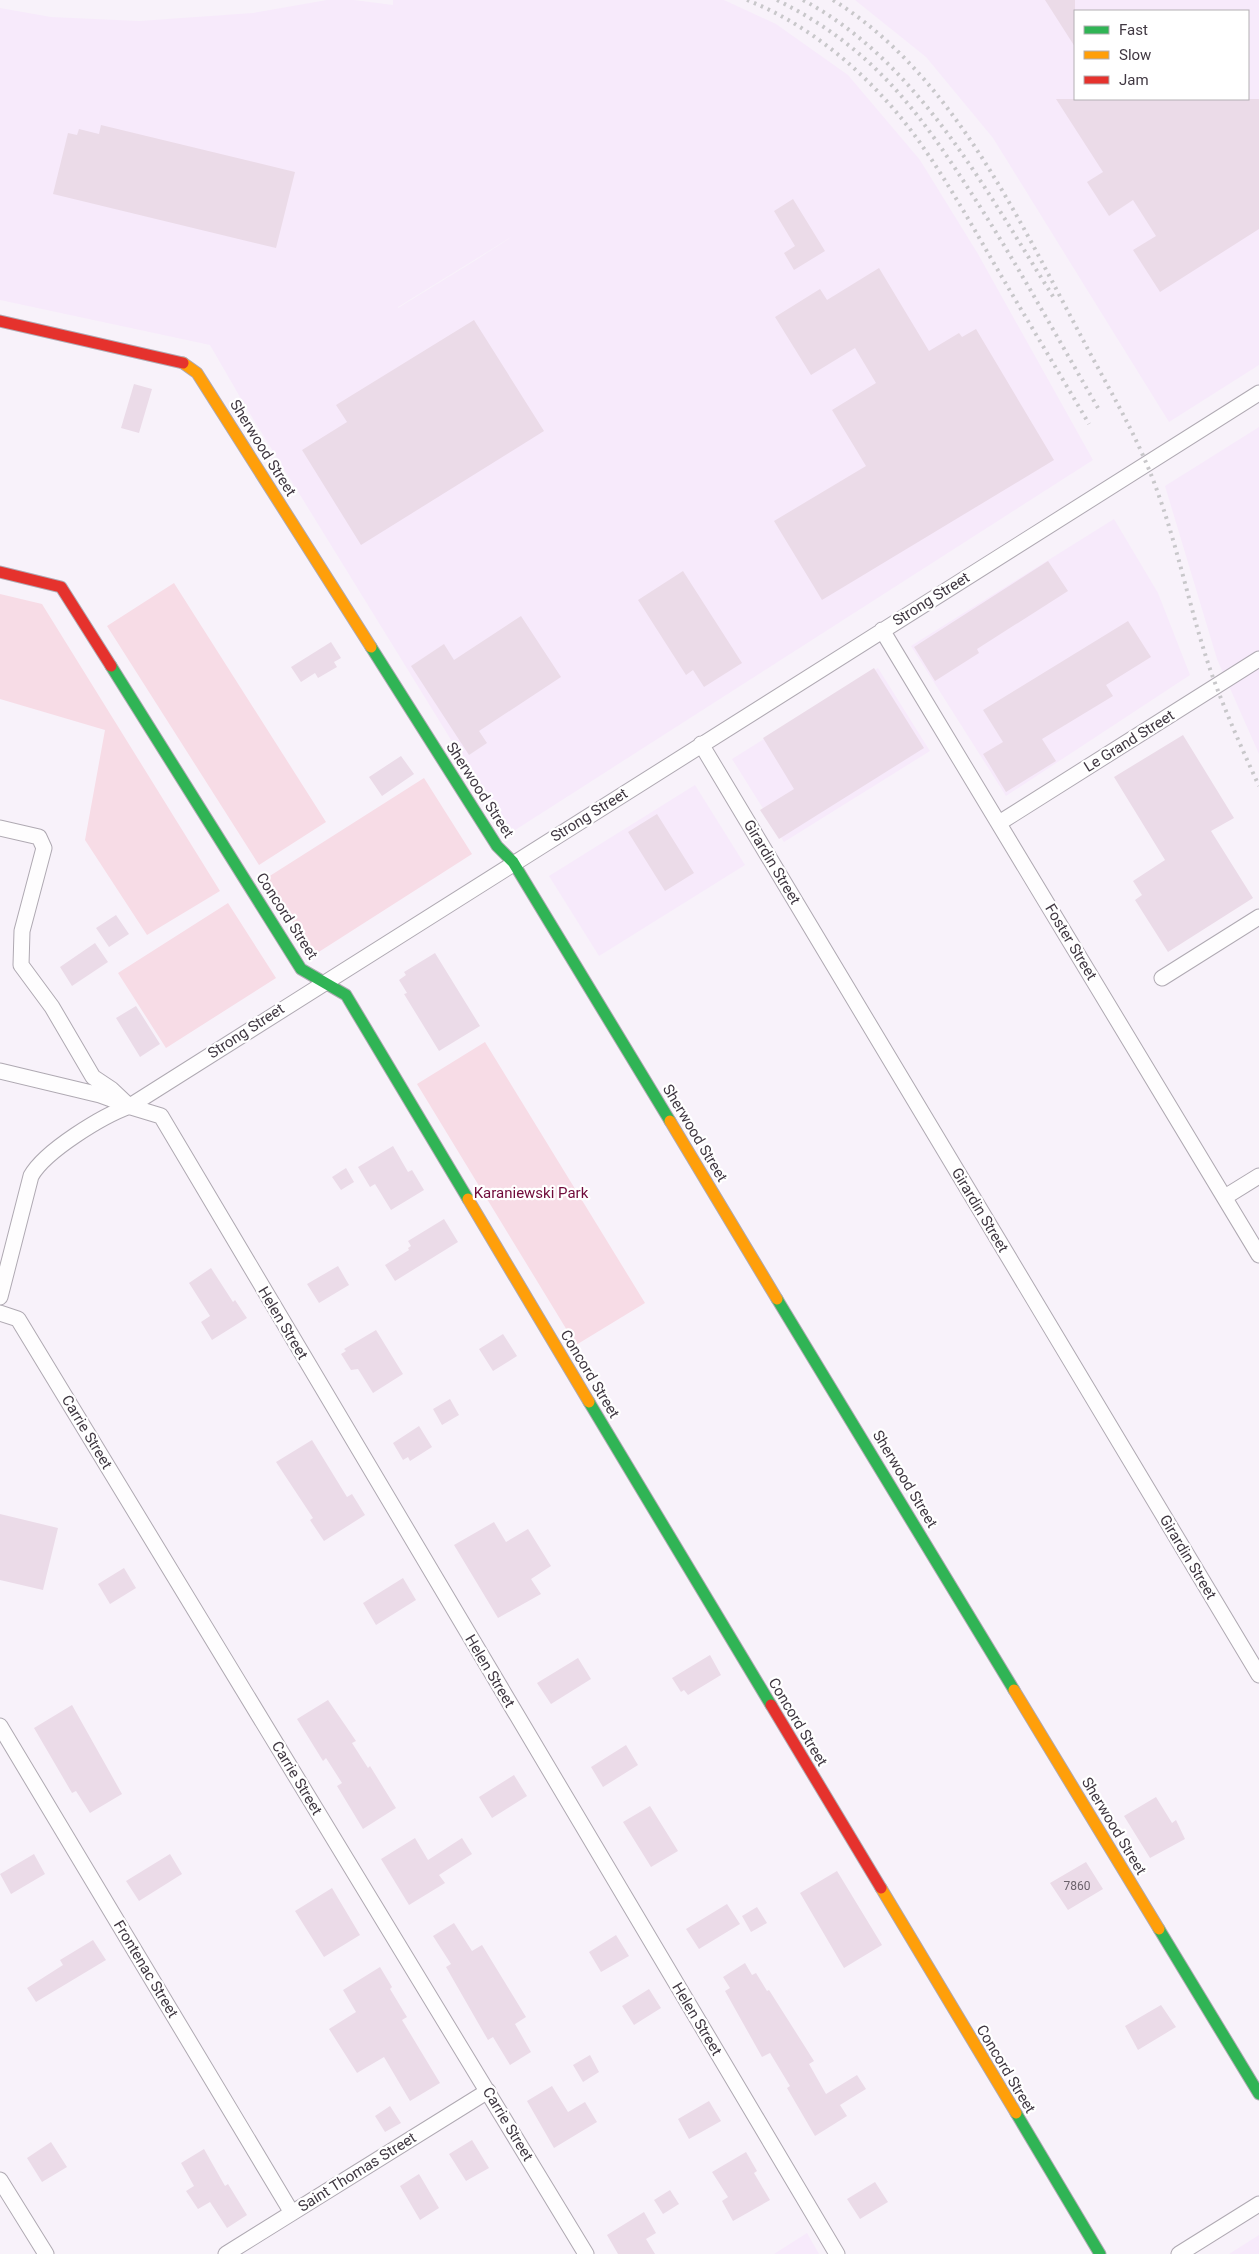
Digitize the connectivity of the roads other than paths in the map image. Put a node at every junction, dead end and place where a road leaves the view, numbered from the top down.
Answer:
1 (0, 321) edge
2 (1259, 393) edge
3 (0, 572) edge
4 (882, 630) junction
5 (1259, 659) edge
6 (701, 744) junction
7 (999, 823) junction
8 (0, 828) edge
9 (513, 862) junction
10 (1259, 917) edge
11 (1162, 978) dead end
12 (324, 982) junction
13 (0, 1071) edge
14 (129, 1106) junction
15 (1259, 1176) edge
16 (1225, 1197) junction
17 (1259, 1255) edge
18 (0, 1297) edge
19 (0, 1313) edge
20 (1259, 1675) edge
21 (0, 1726) edge
22 (488, 2091) junction
23 (1259, 2094) edge
24 (0, 2180) edge
25 (1259, 2204) edge
26 (292, 2213) junction
27 (46, 2254) edge
28 (226, 2254) edge
29 (586, 2254) edge
30 (837, 2254) edge
31 (1100, 2254) edge
32 (1179, 2254) edge

1 - 9 street, Sherwood Street
2 - 4 street, Strong Street
3 - 12 street, Concord Street
4 - 6 street, Strong Street
4 - 7 street, Foster Street
5 - 7 street, Le Grand Street
6 - 9 street, Strong Street
6 - 20 street, Girardin Street
7 - 16 street, Foster Street
8 - 14 street
9 - 12 street, Strong Street
9 - 23 street, Sherwood Street
10 - 11 street
12 - 14 street, Strong Street
12 - 31 street, Concord Street
13 - 14 street, Helen Street
14 - 18 street, Strong Street
14 - 30 street, Helen Street
15 - 16 street
16 - 17 street, Foster Street
19 - 22 street, Carrie Street
21 - 26 street, Frontenac Street
22 - 26 street, Saint Thomas Street
22 - 29 street, Carrie Street
24 - 27 street
25 - 32 street
26 - 28 street, Saint Thomas Street

